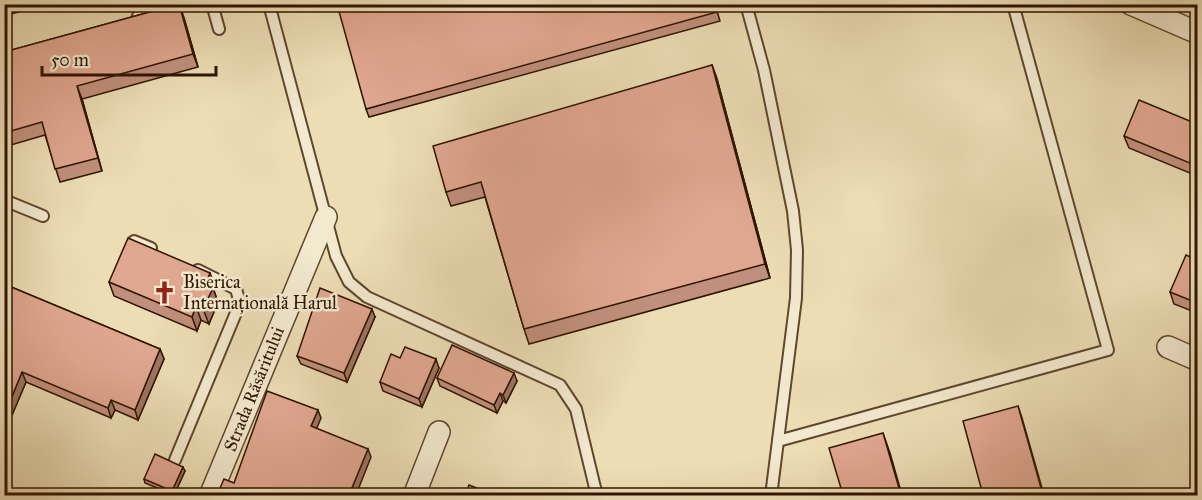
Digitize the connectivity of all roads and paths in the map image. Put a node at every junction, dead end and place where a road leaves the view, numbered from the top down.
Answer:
1 (178, 4) edge
2 (212, 4) edge
3 (269, 4) edge
4 (746, 4) edge
5 (1013, 4) edge
6 (1131, 4) edge
7 (124, 20) edge
8 (219, 29) dead end
9 (1197, 33) edge
10 (4, 200) edge
11 (43, 216) dead end
12 (326, 217) junction
13 (134, 241) edge
14 (166, 255) edge
15 (188, 265) edge
16 (1168, 347) dead end
17 (1197, 360) edge
18 (439, 432) dead end
19 (778, 441) junction
20 (176, 460) dead end
21 (210, 495) edge
22 (414, 495) edge
23 (597, 495) edge
24 (771, 495) edge

1 - 7 lane
2 - 8 lane
3 - 12 lane
4 - 19 lane
5 - 19 lane
6 - 9 street
10 - 11 lane
12 - 21 street, Strada Răsăritului
12 - 23 lane
13 - 14 lane
15 - 20 lane
16 - 17 street
18 - 22 street
19 - 24 lane

